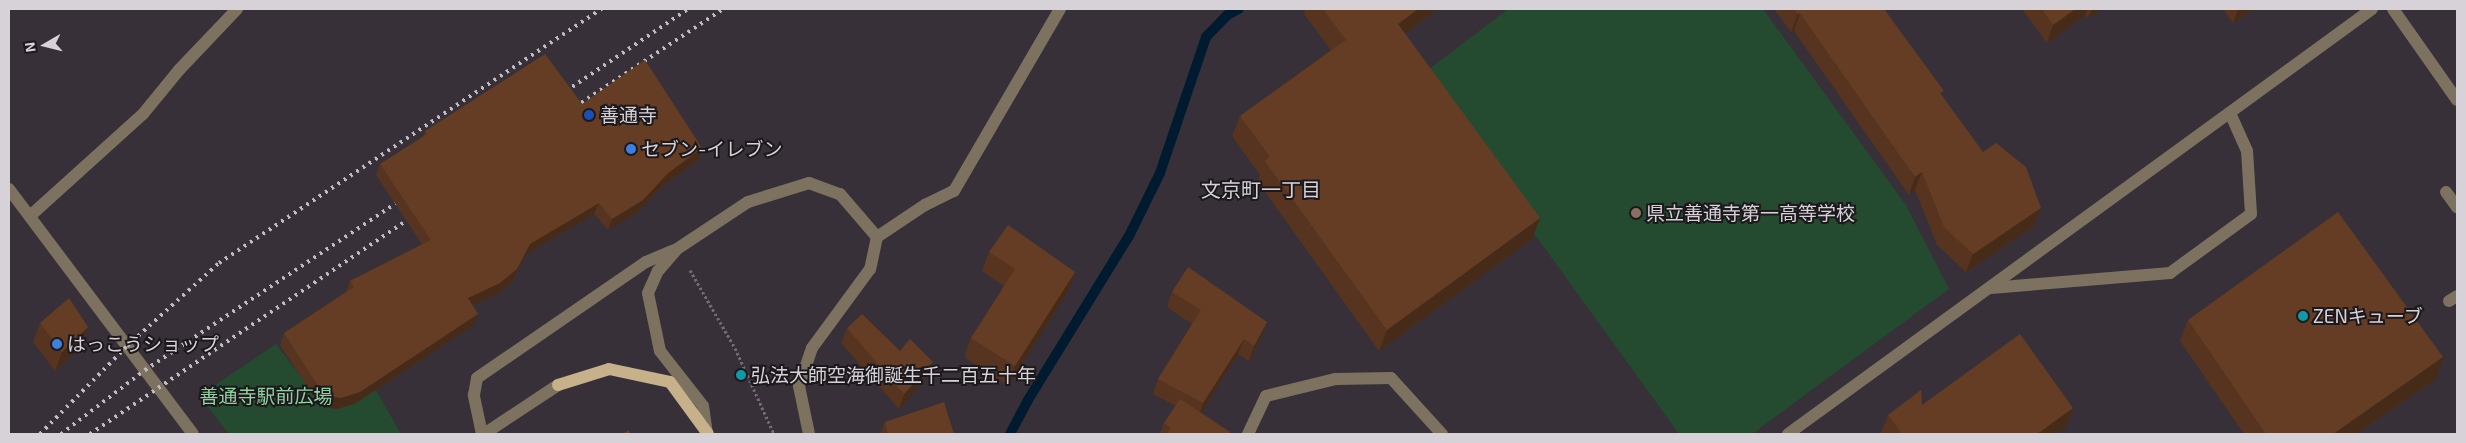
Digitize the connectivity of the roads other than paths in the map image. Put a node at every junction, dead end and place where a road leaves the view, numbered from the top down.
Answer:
1 (237, 9) edge
2 (1060, 9) edge
3 (2372, 9) edge
4 (2393, 9) edge
5 (2457, 100) edge
6 (2230, 113) junction
7 (9, 188) edge
8 (2446, 192) dead end
9 (14, 204) edge
10 (2457, 207) edge
11 (30, 216) junction
12 (877, 237) junction
13 (677, 249) junction
14 (1989, 288) junction
15 (558, 385) joint
16 (193, 434) edge
17 (483, 434) edge
18 (707, 434) edge
19 (809, 434) edge
20 (1248, 434) edge
21 (1442, 434) edge
22 (1788, 434) edge

1 - 11 street
2 - 12 street
3 - 6 street
4 - 5 street
6 - 14 street
6 - 14 street
7 - 9 street
8 - 10 street
9 - 11 street
11 - 16 street
12 - 13 street
12 - 19 street
13 - 17 street
13 - 18 street
14 - 22 street
15 - 17 street
15 - 18 main road
20 - 21 street

